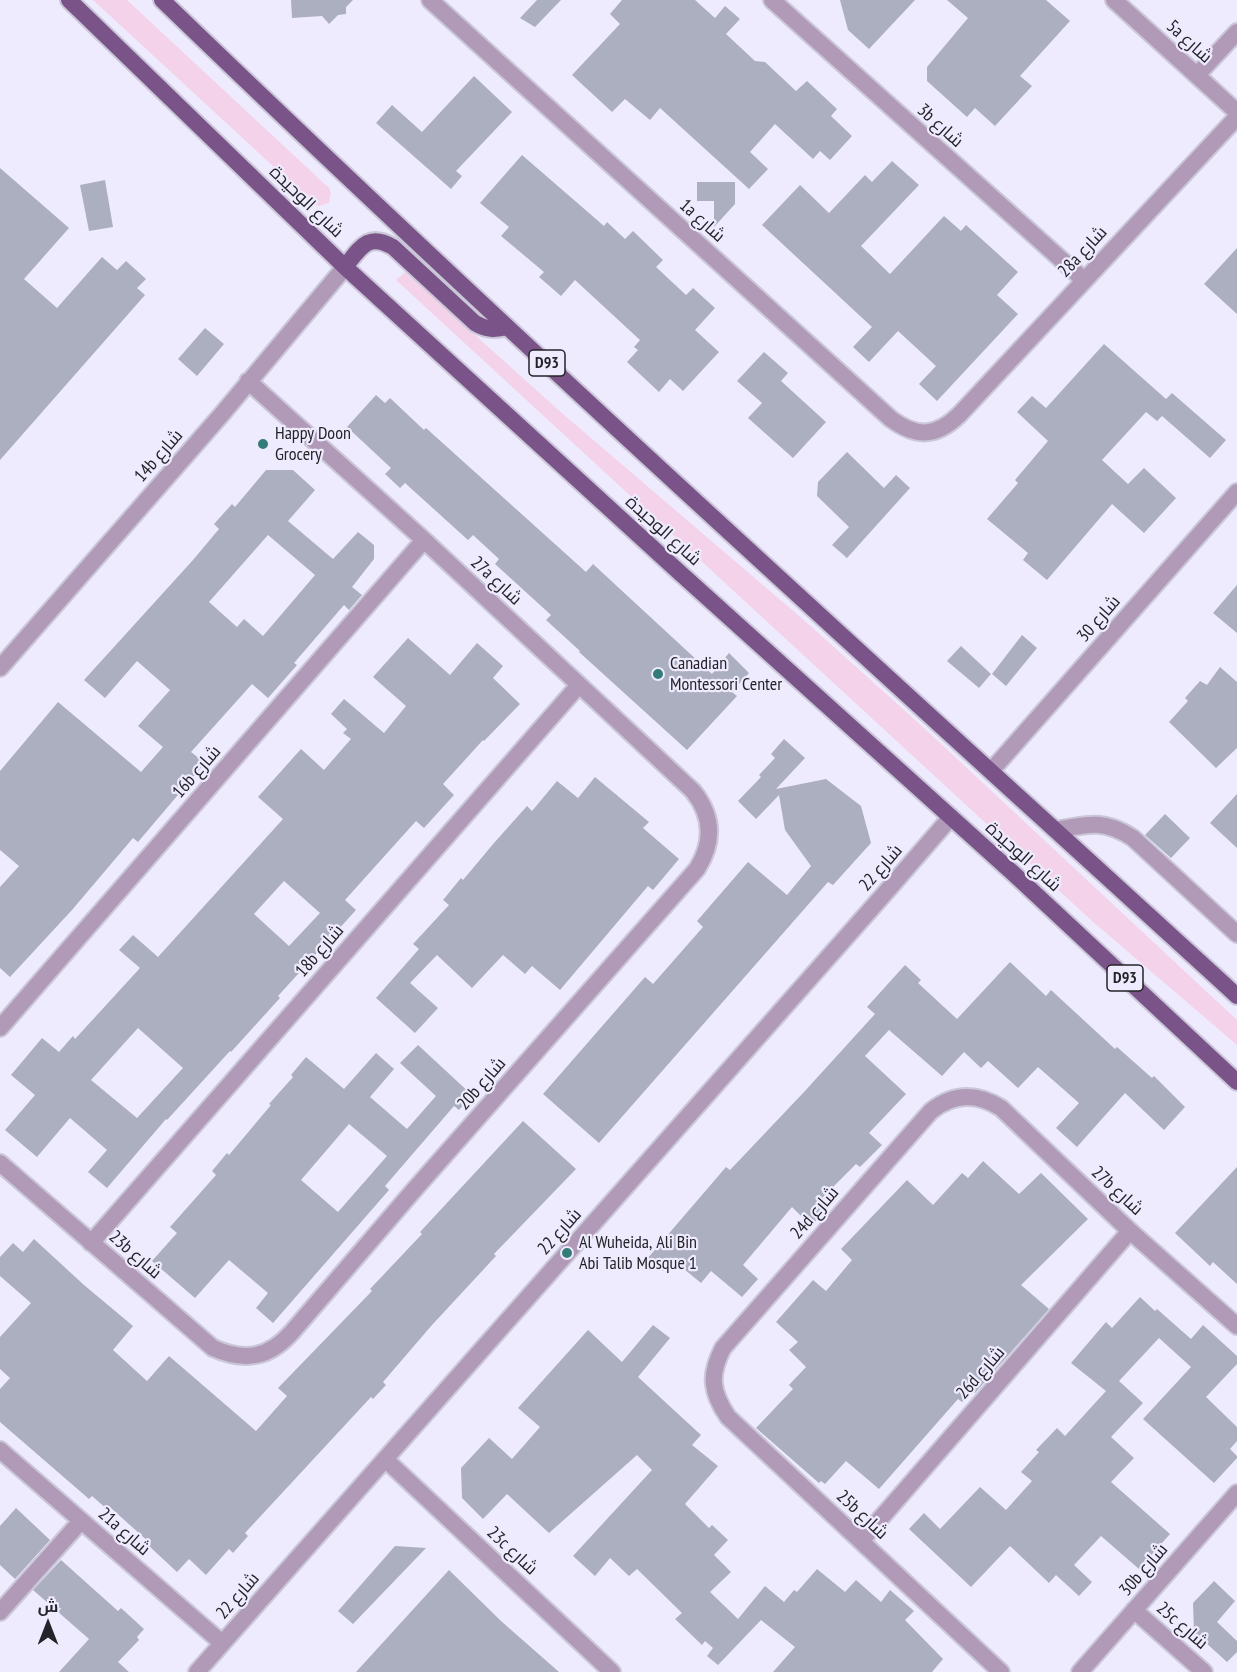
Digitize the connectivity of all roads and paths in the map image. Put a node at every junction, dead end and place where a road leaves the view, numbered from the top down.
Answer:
1 (69, 0) edge
2 (162, 0) edge
3 (430, 0) edge
4 (772, 0) edge
5 (1114, 0) edge
6 (1237, 32) edge
7 (1197, 75) junction
8 (1237, 112) edge
9 (1237, 117) edge
10 (345, 267) junction
11 (1084, 280) junction
12 (507, 327) junction
13 (248, 381) junction
14 (959, 415) joint
15 (1237, 492) edge
16 (424, 540) junction
17 (0, 668) edge
18 (579, 685) junction
19 (991, 771) junction
20 (708, 817) joint
21 (951, 817) junction
22 (1056, 830) junction
23 (1237, 934) edge
24 (1237, 996) edge
25 (0, 1028) edge
26 (1237, 1082) edge
27 (965, 1096) joint
28 (0, 1163) edge
29 (1130, 1231) junction
30 (91, 1243) junction
31 (1237, 1326) edge
32 (254, 1356) joint
33 (713, 1376) joint
34 (0, 1450) edge
35 (385, 1459) junction
36 (1237, 1493) edge
37 (81, 1521) junction
38 (861, 1541) junction
39 (1134, 1610) junction
40 (0, 1612) edge
41 (222, 1643) junction
42 (197, 1672) edge
43 (612, 1672) edge
44 (1001, 1672) edge
45 (1080, 1672) edge
46 (1204, 1672) edge

1 - 10 main road, شارع الوحيدة / D93
2 - 12 main road, D93
3 - 14 street, 1a شارع
4 - 11 street, 3b شارع
5 - 7 street, 5a شارع
6 - 7 street
7 - 8 street, 5a شارع
9 - 11 street, 28a شارع
10 - 12 main road
10 - 13 street, 14b شارع
10 - 21 main road, شارع الوحيدة / D93
11 - 14 street, 28a شارع
12 - 19 main road, D93
13 - 16 street, 27a شارع
13 - 17 street, 14b شارع
15 - 19 street, شارع 30
16 - 18 street, 27a شارع
16 - 25 street, 16b شارع
18 - 20 street, 27a شارع
18 - 30 street, 18b شارع
19 - 22 main road, D93
20 - 32 street, 20b شارع
21 - 26 main road, شارع الوحيدة / D93
21 - 35 street, شارع 22
22 - 23 street
22 - 24 main road, D93
27 - 29 street, 27b شارع
27 - 33 street, 24d شارع
28 - 30 street, 23b شارع
29 - 31 street, 27b شارع
29 - 38 street, 26d شارع
30 - 32 street, 23b شارع
33 - 38 street, 25b شارع
34 - 37 street, 21a شارع
35 - 41 street, شارع 22
35 - 43 street, 23c شارع
36 - 39 street, 30b شارع
37 - 40 street
37 - 41 street, 21a شارع
38 - 44 street, 25b شارع
39 - 45 street, 30b شارع
39 - 46 street, 25c شارع
41 - 42 street, شارع 22

